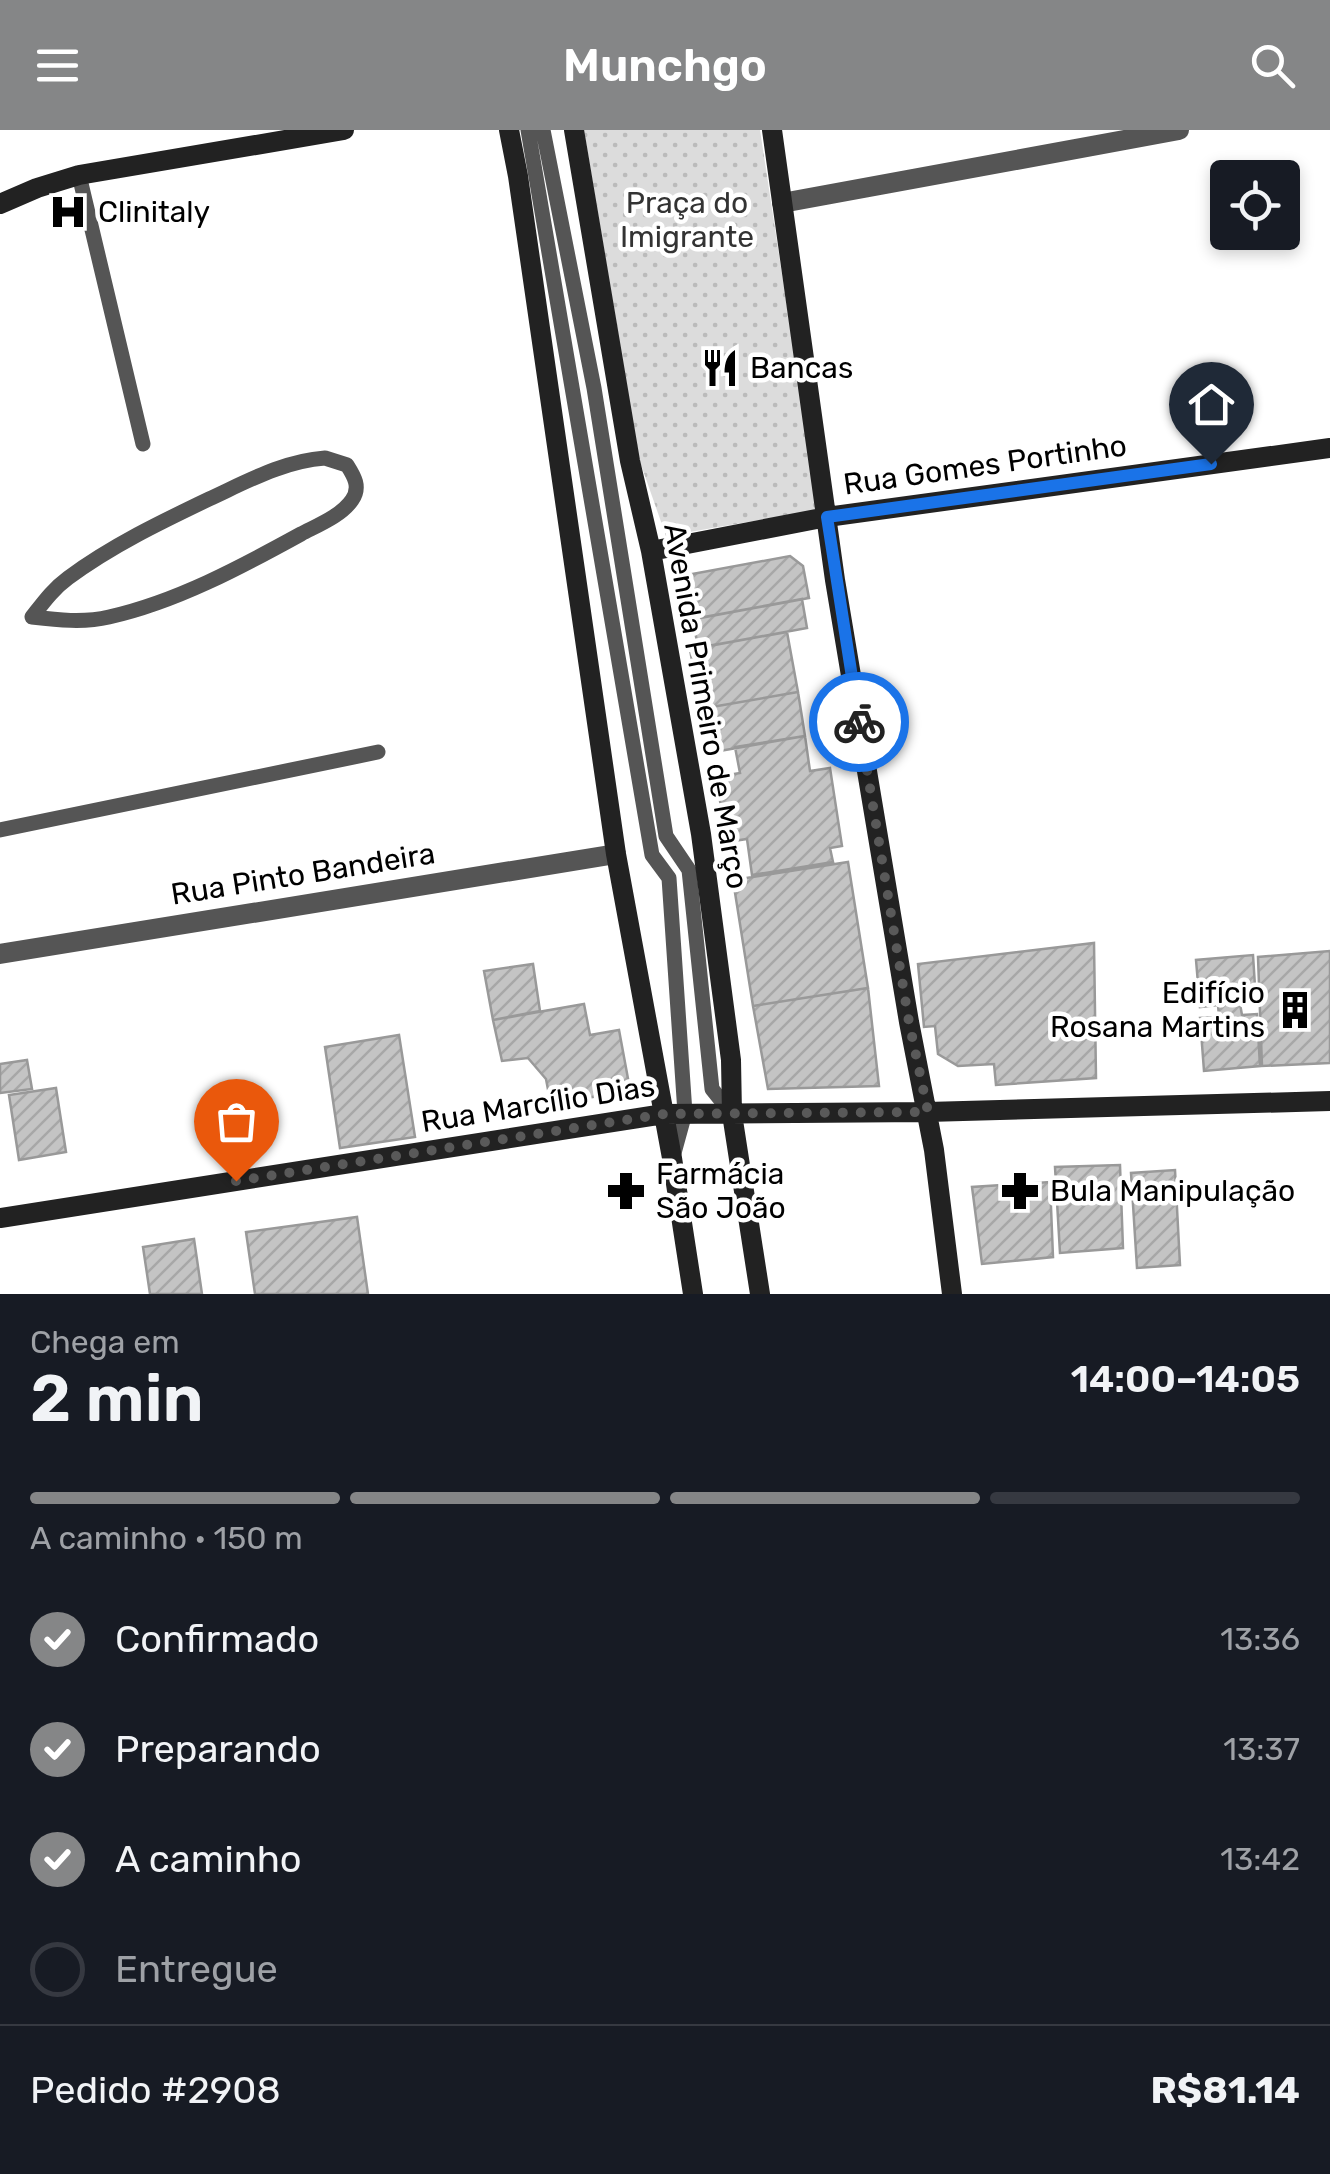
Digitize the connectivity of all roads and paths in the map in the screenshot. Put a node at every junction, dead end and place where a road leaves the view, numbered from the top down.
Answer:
1 (344, 130) edge
2 (509, 130) edge
3 (528, 130) edge
4 (543, 130) edge
5 (574, 130) edge
6 (772, 130) edge
7 (1179, 130) edge
8 (79, 175) junction
9 (782, 202) junction
10 (0, 204) edge
11 (594, 388) junction
12 (624, 426) junction
13 (143, 444) dead end
14 (1330, 448) edge
15 (827, 517) junction
16 (651, 551) junction
17 (32, 617) joint
18 (853, 684) junction
19 (888, 709) dead end
20 (378, 752) dead end
21 (0, 830) edge
22 (616, 854) junction
23 (0, 954) edge
24 (1330, 1101) edge
25 (928, 1112) junction
26 (674, 1114) junction
27 (732, 1114) junction
28 (0, 1218) edge
29 (692, 1294) edge
30 (760, 1294) edge
31 (952, 1294) edge

1 - 8 street
2 - 22 street
3 - 26 lane
4 - 11 lane
5 - 12 street, Avenida Primeiro de Março
6 - 9 street
7 - 9 street
8 - 10 street
8 - 13 lane
9 - 15 street
11 - 12 lane
11 - 27 lane
12 - 16 street, Avenida Primeiro de Março
14 - 15 street, Rua Gomes Portinho
15 - 16 street, Rua Gomes Portinho
15 - 18 street
16 - 27 street, Avenida Primeiro de Março
17 - 17 lane
18 - 19 lane
18 - 25 street
20 - 21 lane
22 - 23 street, Rua Pinto Bandeira
22 - 26 street
24 - 25 street, Rua Marcílio Dias
25 - 27 street, Rua Marcílio Dias
25 - 31 street
26 - 27 street, Rua Marcílio Dias
26 - 28 street, Rua Marcílio Dias
26 - 29 street
27 - 30 street, Avenida Primeiro de Março

